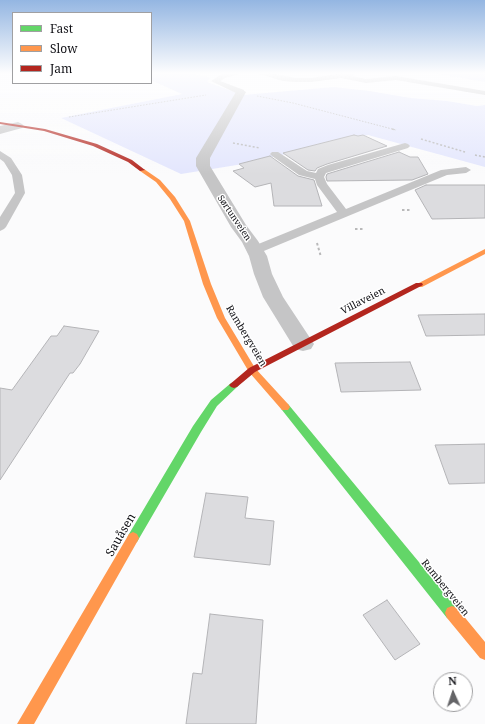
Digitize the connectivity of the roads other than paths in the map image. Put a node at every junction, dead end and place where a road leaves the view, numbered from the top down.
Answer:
1 (233, 107) edge
2 (0, 123) edge
3 (18, 126) junction
4 (0, 130) edge
5 (405, 146) dead end
6 (0, 154) edge
7 (275, 154) road end
8 (466, 170) dead end
9 (319, 177) junction
10 (344, 213) junction
11 (0, 227) edge
12 (255, 250) junction
13 (485, 251) edge
14 (303, 344) junction
15 (252, 370) junction
16 (485, 653) edge
17 (25, 724) edge

1 - 12 street, Sørtunveien
2 - 3 street, Rambergveien
3 - 4 street
3 - 15 street, Rambergveien
5 - 9 lane
6 - 11 lane
7 - 9 lane
8 - 10 lane
9 - 10 lane
10 - 12 lane
12 - 14 street, Sørtunveien
13 - 14 street, Villaveien
14 - 15 street, Villaveien
15 - 16 street, Rambergveien
15 - 17 street, Sauåsen

